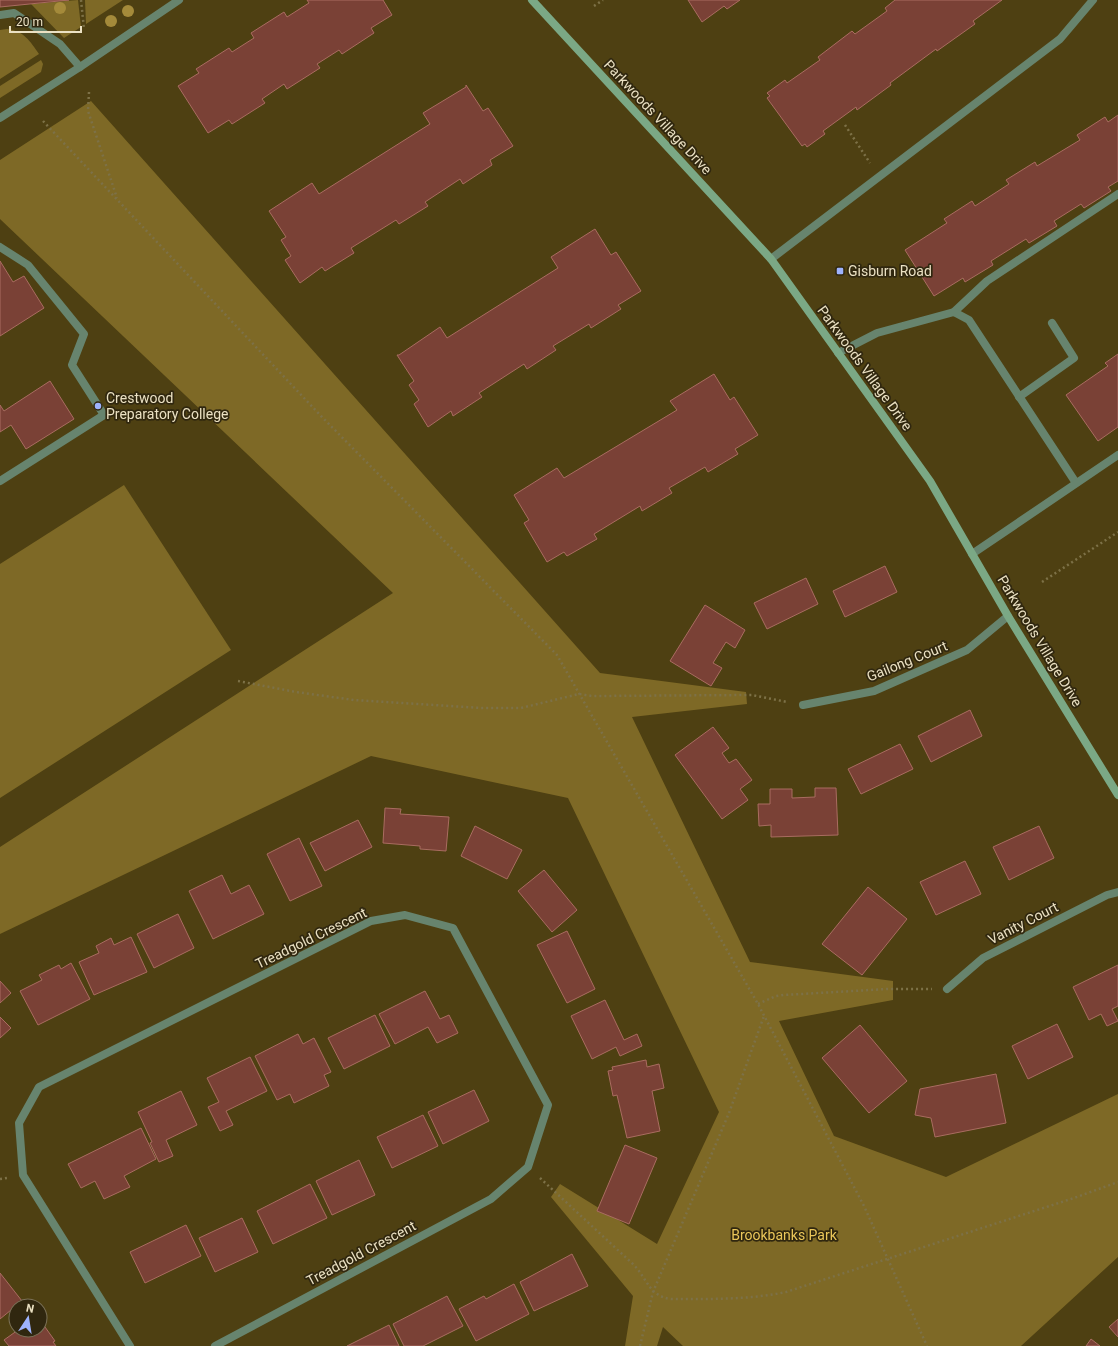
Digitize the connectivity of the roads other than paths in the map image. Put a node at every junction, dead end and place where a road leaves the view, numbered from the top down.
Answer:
1 (179, 0) edge
2 (532, 0) edge
3 (1093, 0) edge
4 (0, 16) edge
5 (80, 67) junction
6 (0, 118) edge
7 (1118, 194) edge
8 (0, 247) edge
9 (771, 259) junction
10 (954, 312) junction
11 (1052, 324) dead end
12 (838, 353) junction
13 (1019, 397) junction
14 (1118, 454) edge
15 (0, 480) edge
16 (1076, 484) junction
17 (972, 554) junction
18 (1008, 616) junction
19 (803, 705) road end
20 (1118, 795) edge
21 (1118, 892) edge
22 (947, 989) road end
23 (130, 1346) edge
24 (215, 1346) edge

1 - 5 street
2 - 9 main road, Parkwoods Village Drive
3 - 9 street
4 - 5 street
5 - 6 street
7 - 10 street
8 - 15 street
9 - 12 main road, Parkwoods Village Drive
10 - 12 street
10 - 13 street
11 - 13 street
12 - 17 main road, Parkwoods Village Drive
13 - 16 street
14 - 16 street
16 - 17 street
17 - 18 main road, Parkwoods Village Drive
18 - 19 street, Gailong Court
18 - 20 main road, Parkwoods Village Drive
21 - 22 street, Vanity Court
23 - 24 street, Treadgold Crescent

